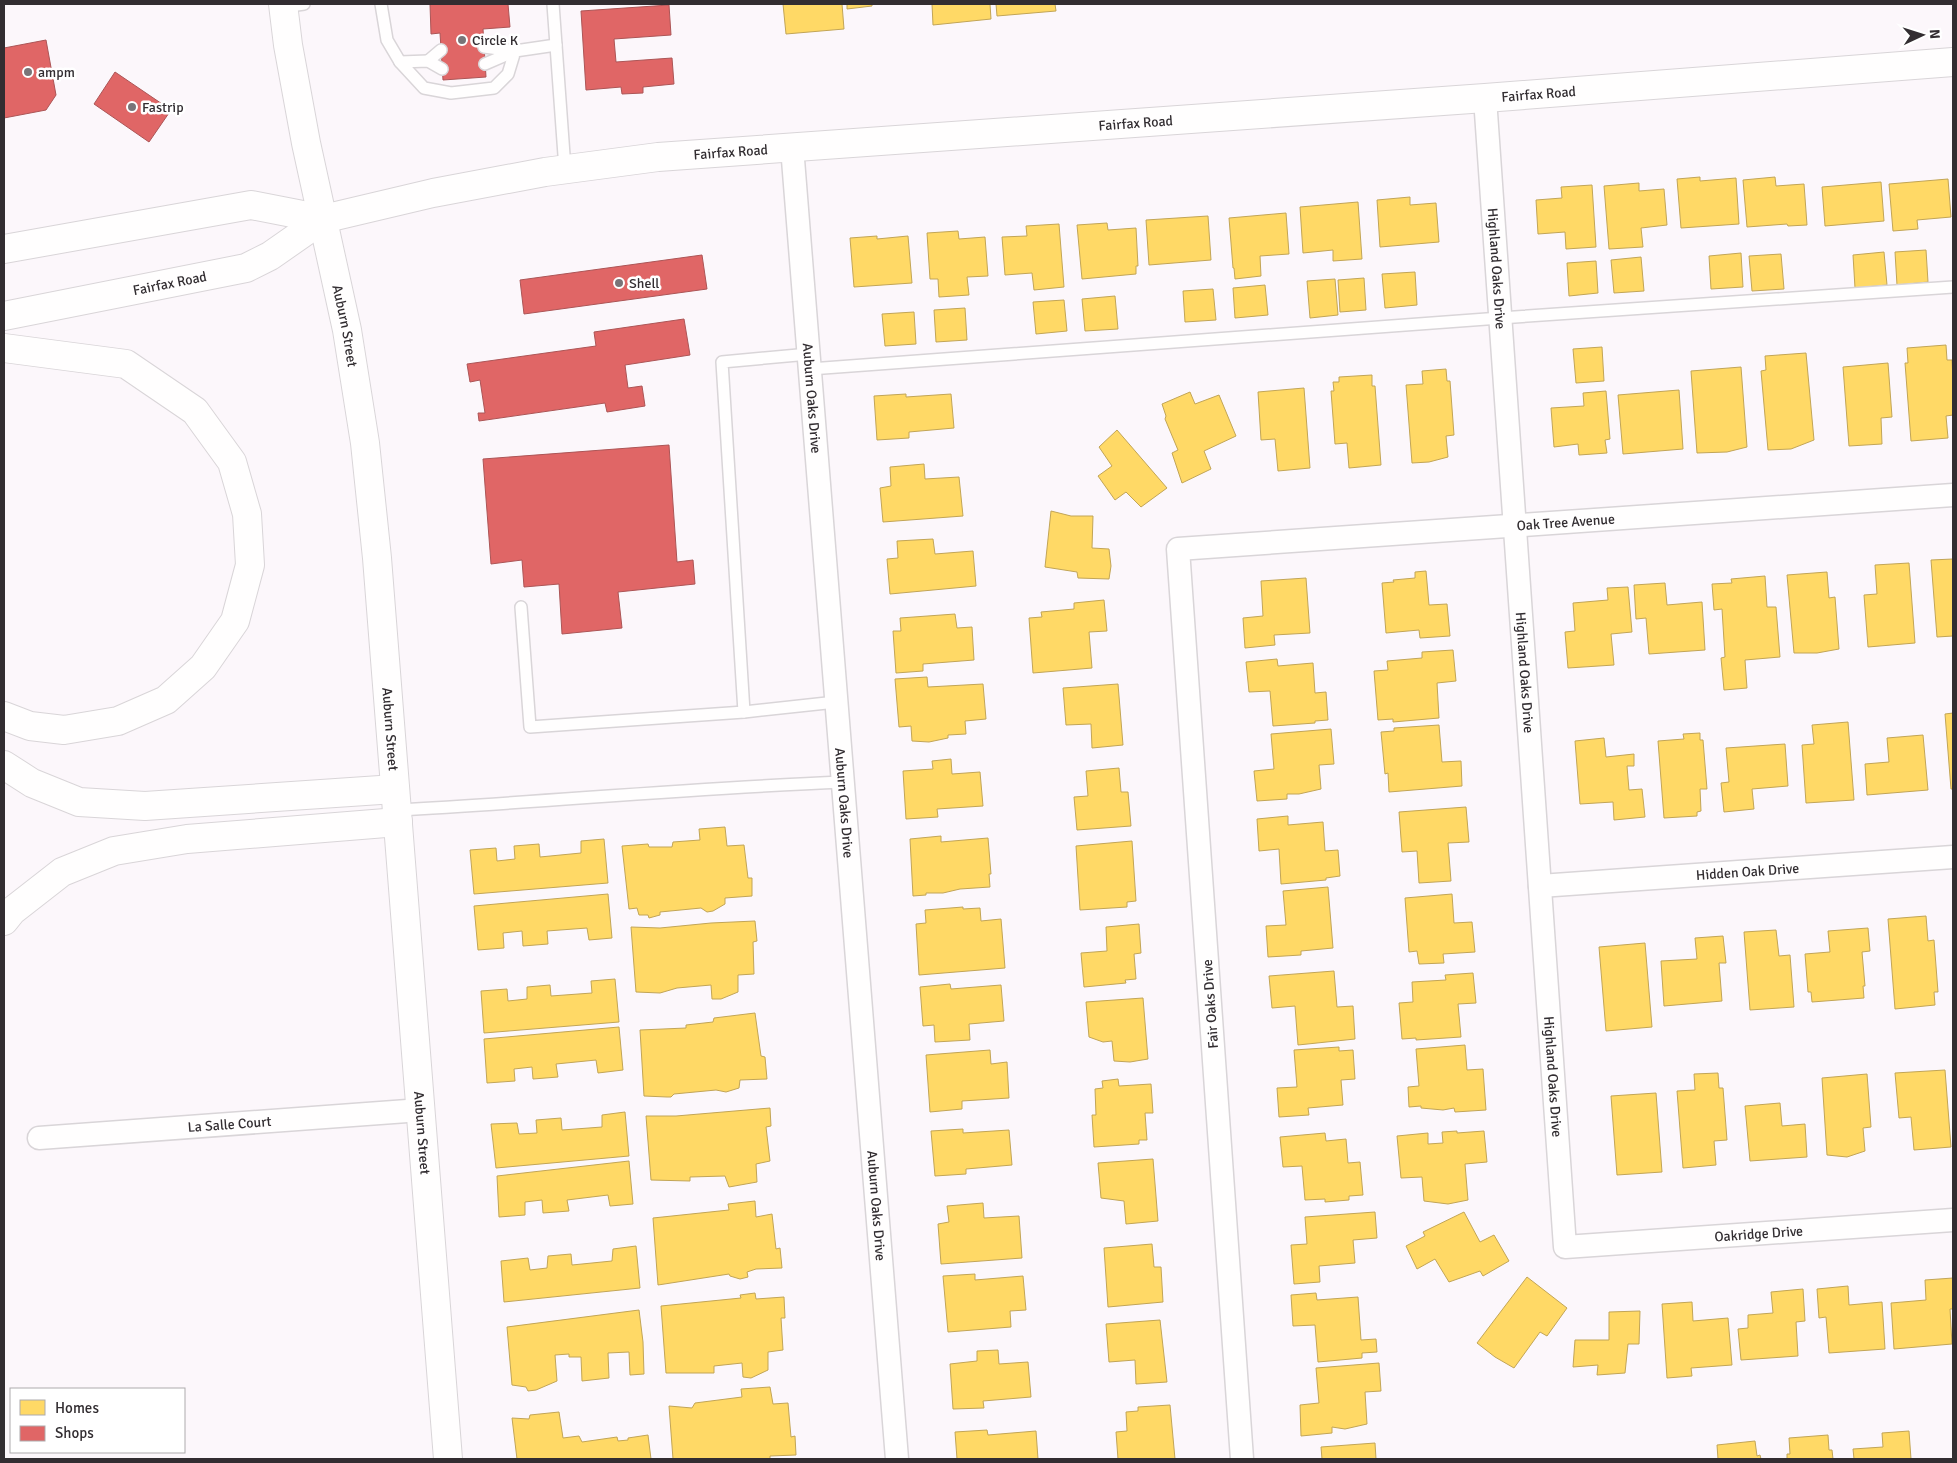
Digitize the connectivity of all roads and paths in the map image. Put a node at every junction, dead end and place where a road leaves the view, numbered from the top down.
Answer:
1 (381, 4) edge
2 (553, 4) edge
3 (290, 5) edge
4 (556, 45) junction
5 (484, 46) dead end
6 (441, 50) dead end
7 (515, 51) junction
8 (428, 60) junction
9 (400, 62) junction
10 (1953, 62) edge
11 (485, 64) dead end
12 (442, 69) dead end
13 (1485, 98) junction
14 (792, 147) junction
15 (565, 170) junction
16 (323, 219) junction
17 (4, 248) edge
18 (1953, 287) edge
19 (4, 316) edge
20 (1500, 318) junction
21 (4, 348) edge
22 (809, 362) junction
23 (1953, 495) edge
24 (1515, 525) junction
25 (1178, 549) joint
26 (521, 607) dead end
27 (836, 702) junction
28 (744, 712) junction
29 (4, 716) edge
30 (4, 765) edge
31 (843, 782) junction
32 (397, 807) junction
33 (1953, 857) edge
34 (1540, 886) junction
35 (4, 921) edge
36 (421, 1110) junction
37 (39, 1138) dead end
38 (1953, 1220) edge
39 (1565, 1247) joint
40 (448, 1459) edge
41 (897, 1459) edge
42 (1242, 1459) edge

1 - 9 lane
2 - 4 lane
3 - 16 main road, Auburn Street
4 - 7 lane
4 - 15 lane
5 - 7 lane
6 - 8 lane
7 - 9 lane
7 - 11 lane
8 - 9 lane
8 - 12 lane
10 - 13 main road, Fairfax Road
13 - 14 main road, Fairfax Road
13 - 20 street, Highland Oaks Drive
14 - 15 main road, Fairfax Road
14 - 22 street, Auburn Oaks Drive
15 - 16 main road, Fairfax Road
16 - 17 main road, Fairfax Road
16 - 19 main road, Fairfax Road
16 - 32 main road, Auburn Street
18 - 20 lane
20 - 22 lane
20 - 24 street, Highland Oaks Drive
21 - 29 main road
22 - 27 street, Auburn Oaks Drive
22 - 28 lane
23 - 24 street, Oak Tree Avenue
24 - 25 street, Oak Tree Avenue
24 - 34 street, Highland Oaks Drive
25 - 42 street, Fair Oaks Drive
26 - 28 lane
27 - 28 lane
27 - 31 street, Auburn Oaks Drive
30 - 32 main road
31 - 32 lane
31 - 41 street, Auburn Oaks Drive
32 - 35 main road
32 - 36 main road, Auburn Street
33 - 34 street, Hidden Oak Drive
34 - 39 street, Highland Oaks Drive
36 - 37 street, La Salle Court
36 - 40 main road, Auburn Street
38 - 39 street, Oakridge Drive

